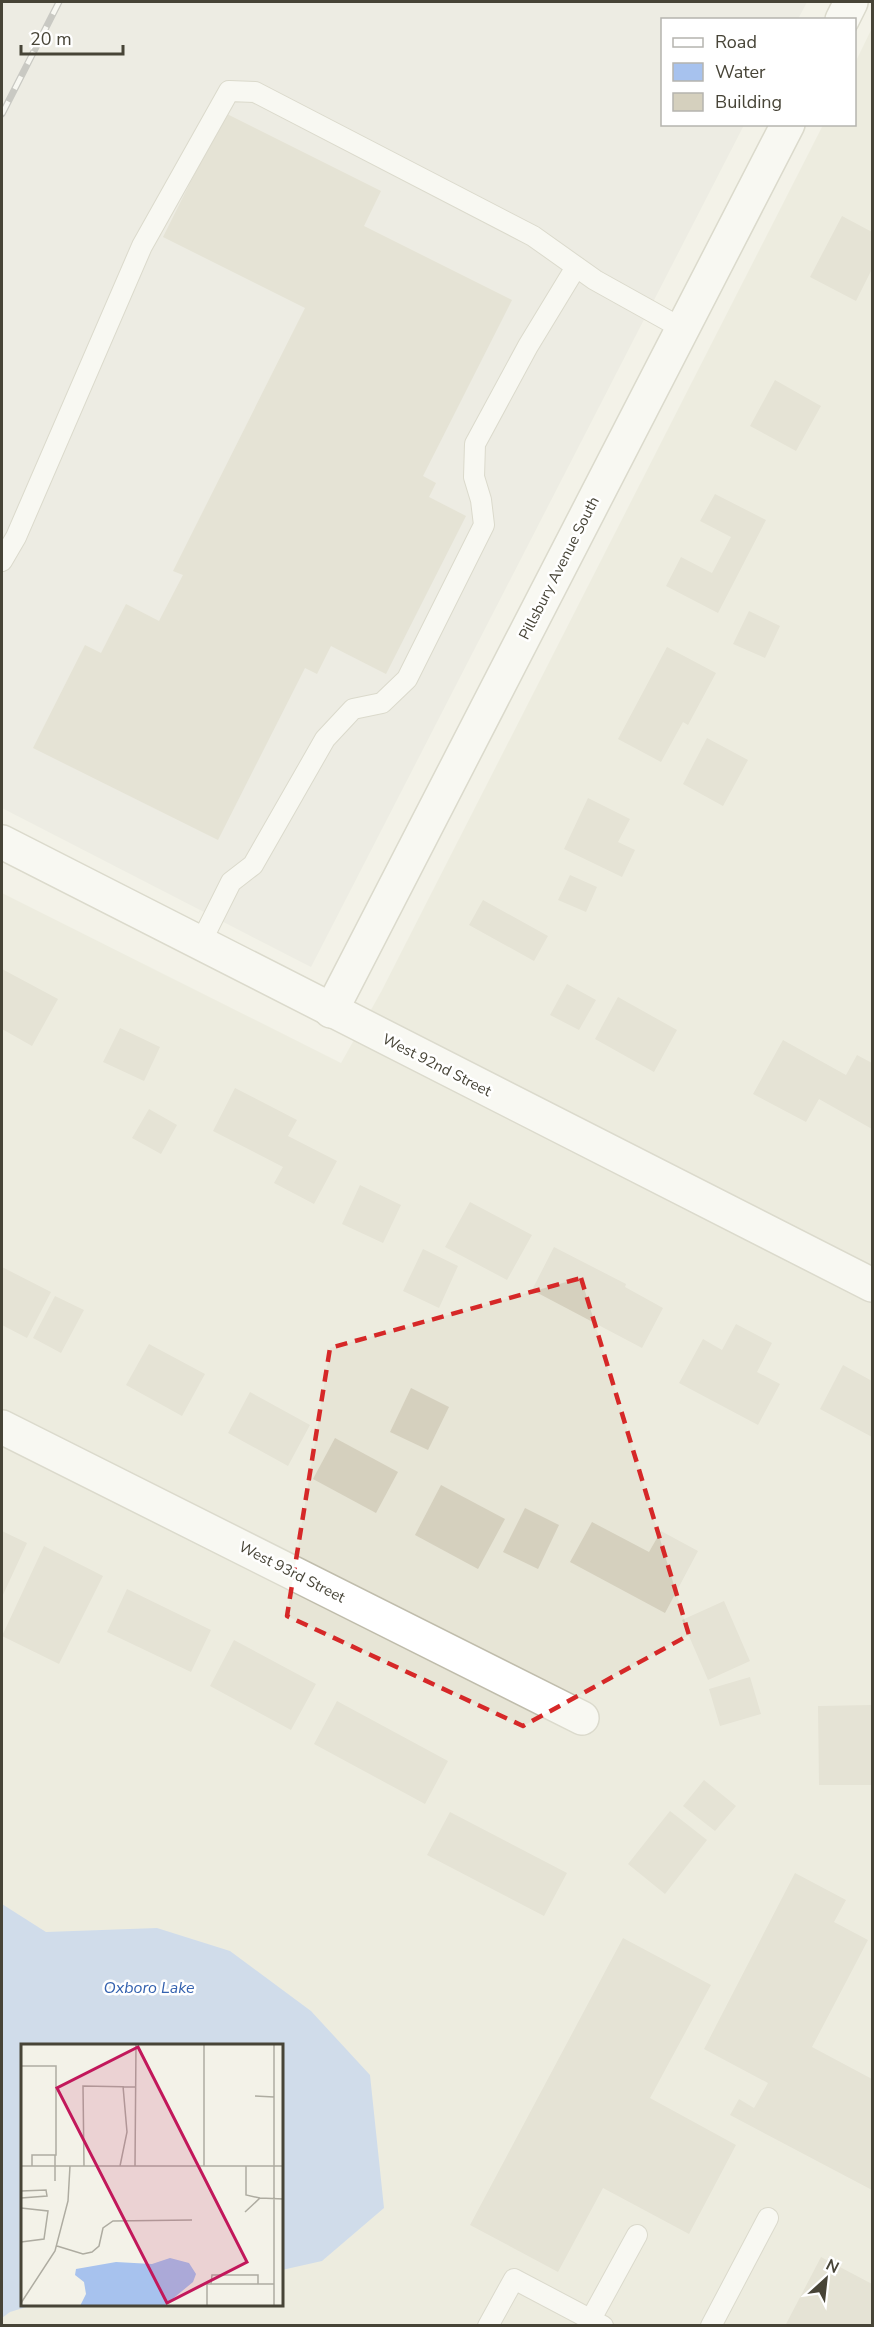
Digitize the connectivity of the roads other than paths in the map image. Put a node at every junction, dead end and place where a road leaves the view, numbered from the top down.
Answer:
1 (851, 2) edge
2 (843, 18) edge
3 (787, 126) edge
4 (576, 267) junction
5 (683, 328) junction
6 (2, 561) edge
7 (2, 842) edge
8 (200, 944) junction
9 (331, 1011) junction
10 (873, 1285) edge
11 (2, 1427) edge
12 (582, 1718) dead end
13 (768, 2217) dead end
14 (636, 2235) dead end
15 (597, 2322) edge
16 (488, 2325) edge
17 (711, 2325) edge

1 - 2 street
3 - 5 street, Pillsbury Avenue South
4 - 5 lane
4 - 6 lane
4 - 8 lane
5 - 9 street, Pillsbury Avenue South
7 - 8 street, West 92nd Street
8 - 9 street, West 92nd Street
9 - 10 street, West 92nd Street
11 - 12 street, West 93rd Street
13 - 17 lane
14 - 15 lane
15 - 16 lane

